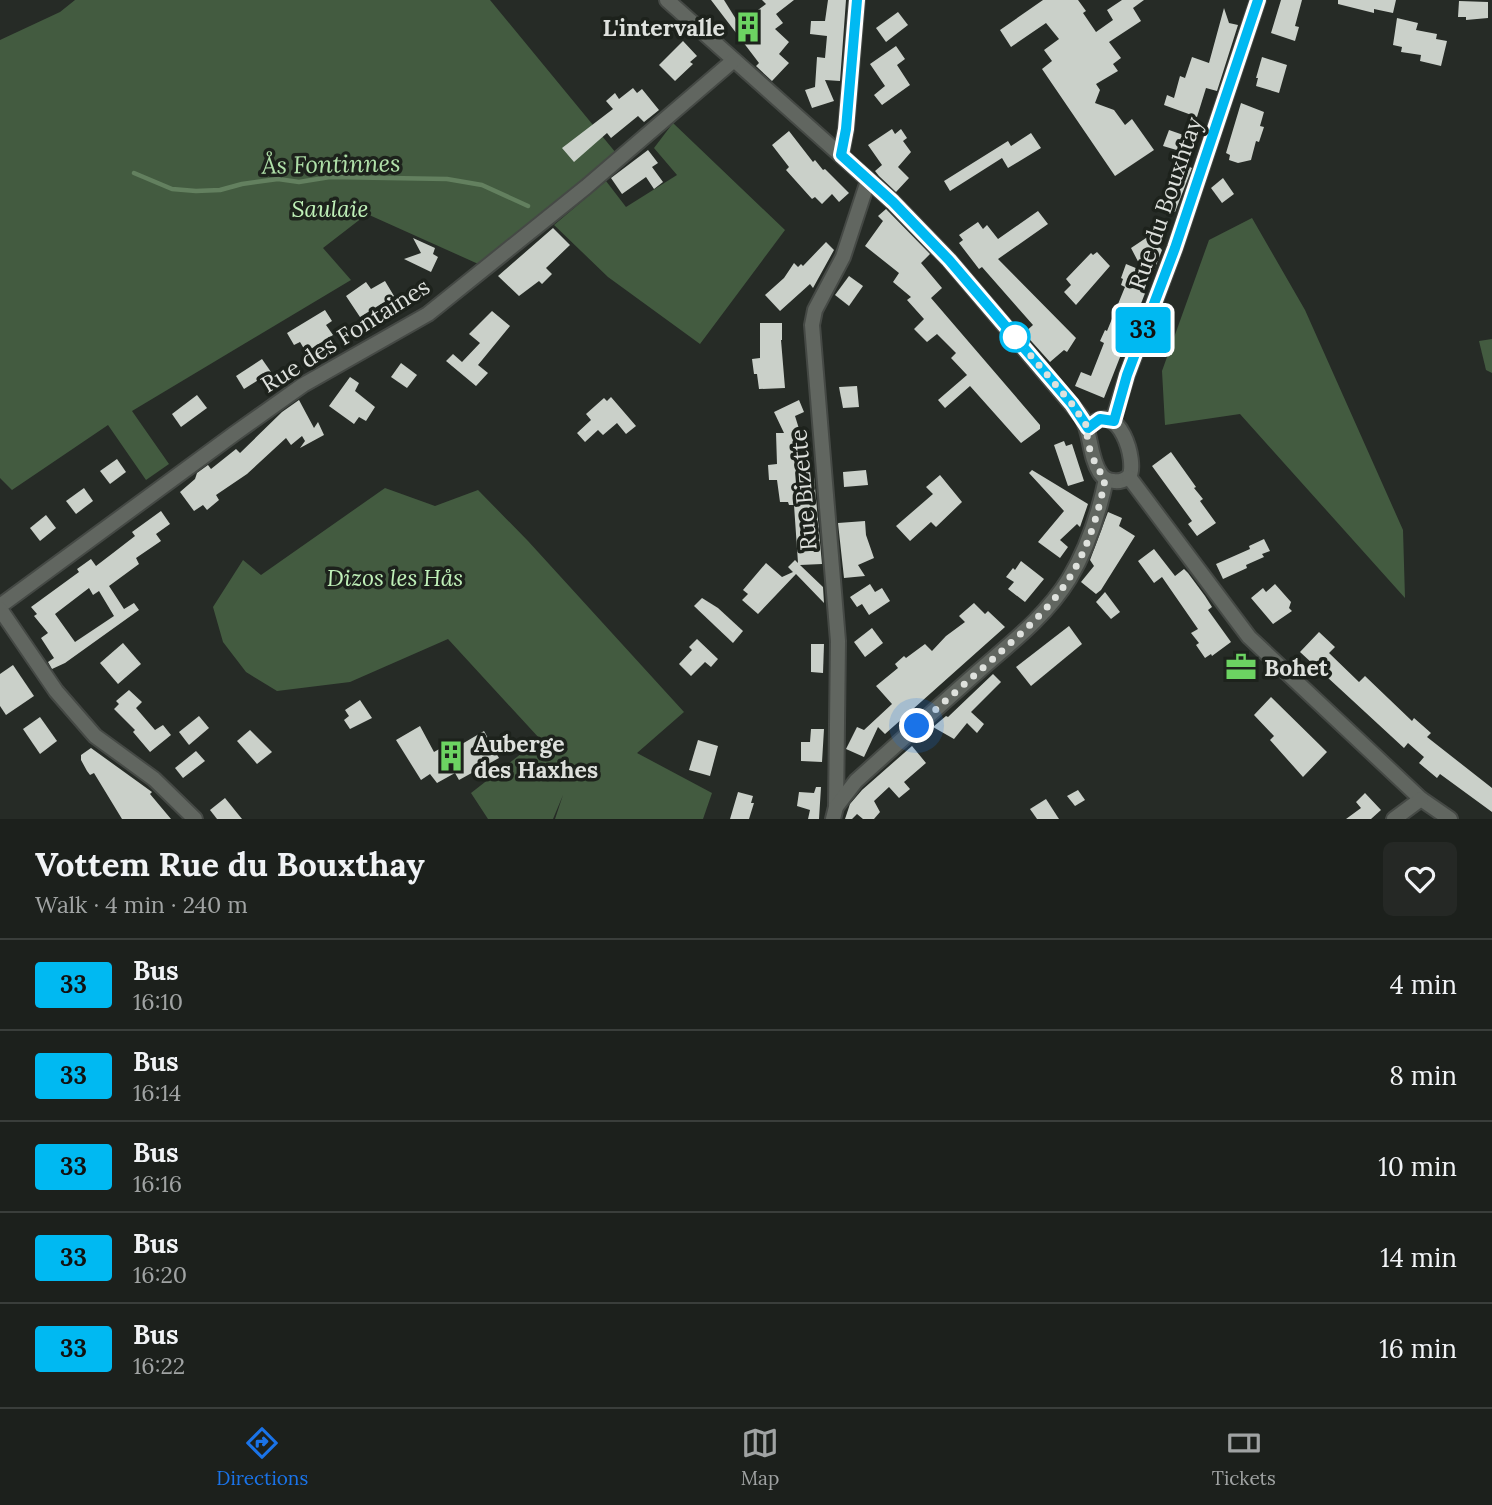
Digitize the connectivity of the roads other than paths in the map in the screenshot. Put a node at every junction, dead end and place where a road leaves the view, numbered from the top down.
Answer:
1 (667, 0) edge
2 (857, 0) edge
3 (1258, 0) edge
4 (734, 60) junction
5 (841, 155) junction
6 (868, 181) junction
7 (1114, 421) junction
8 (1088, 428) junction
9 (1129, 477) junction
10 (1105, 479) junction
11 (0, 608) edge
12 (1421, 799) junction
13 (834, 813) edge
14 (195, 819) edge
15 (1394, 819) edge
16 (1450, 819) edge

1 - 4 street
2 - 5 street
3 - 7 street, Rue du Bouxhtay
4 - 5 street
4 - 11 street, Rue des Fontaines
5 - 6 street
6 - 8 street
6 - 13 street, Rue Bizette
7 - 8 street
7 - 9 street
8 - 10 street
9 - 10 street
9 - 12 street
10 - 13 street
11 - 14 street
12 - 15 street
12 - 16 street

